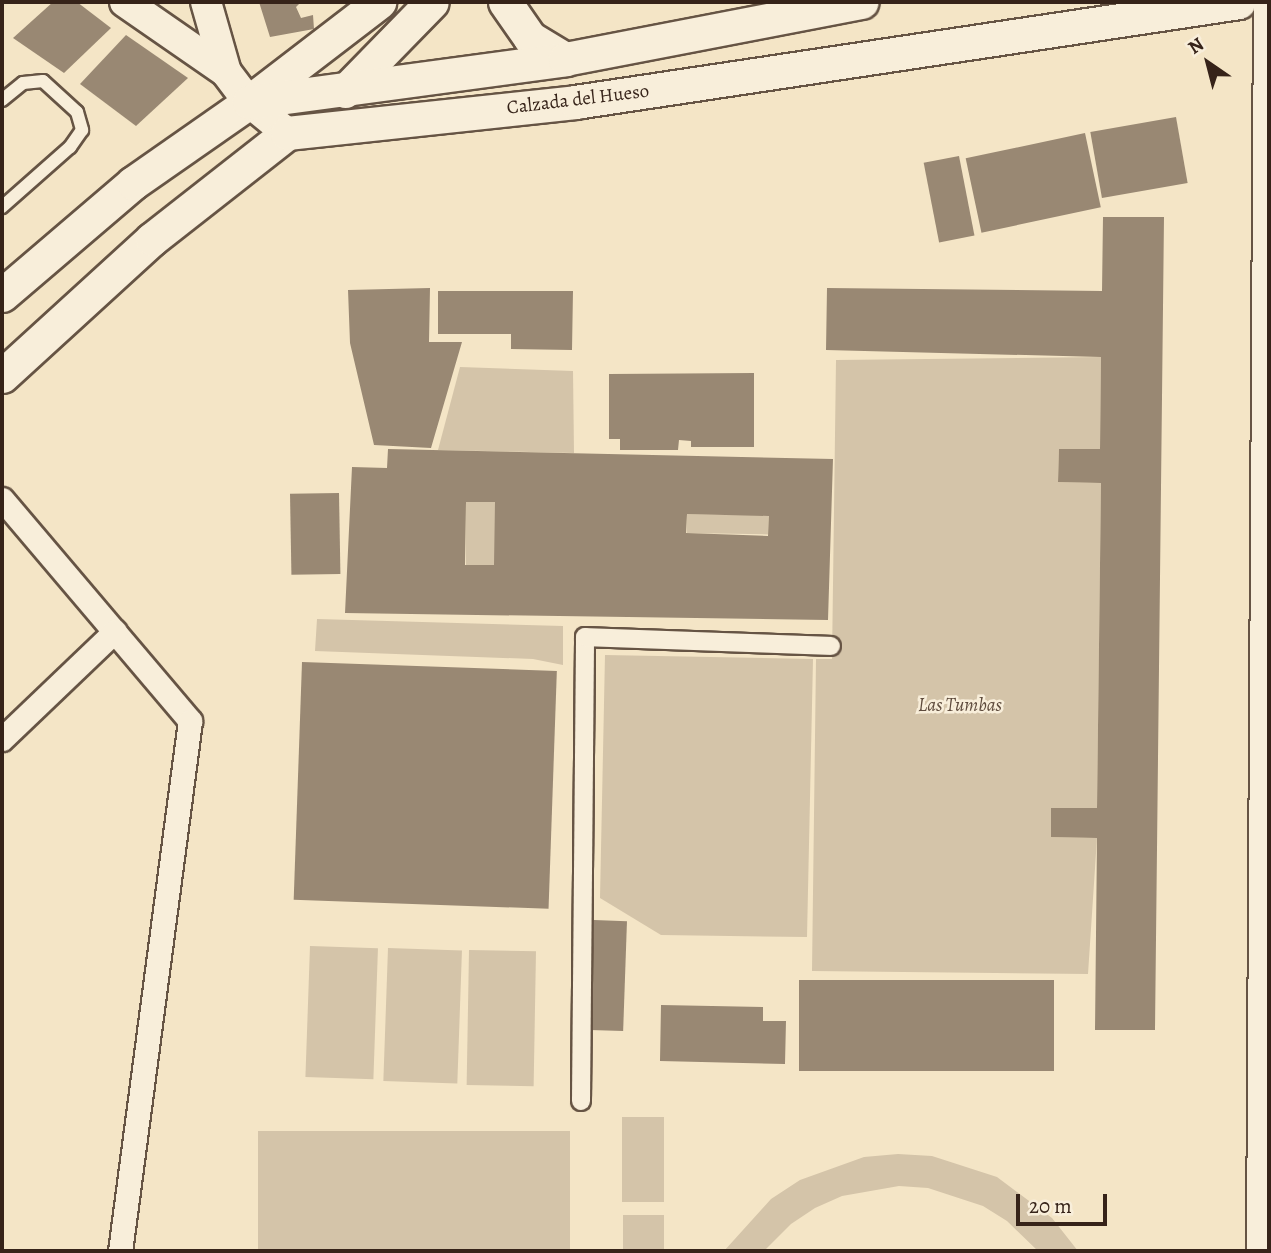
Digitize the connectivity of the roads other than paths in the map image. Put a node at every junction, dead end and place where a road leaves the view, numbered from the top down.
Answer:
1 (125, 2) edge
2 (206, 2) edge
3 (379, 2) edge
4 (432, 2) edge
5 (505, 2) edge
6 (862, 2) edge
7 (1239, 2) edge
8 (1265, 2) edge
9 (565, 59) junction
10 (1267, 69) edge
11 (226, 72) junction
12 (352, 86) junction
13 (2, 100) edge
14 (249, 102) junction
15 (286, 133) junction
16 (1265, 186) edge
17 (2, 207) edge
18 (2, 295) edge
19 (2, 376) edge
20 (2, 499) edge
21 (115, 631) junction
22 (831, 646) dead end
23 (2, 738) edge
24 (581, 1101) dead end
25 (120, 1251) edge
26 (1258, 1251) edge

1 - 11 street
2 - 11 street
3 - 14 main road
4 - 12 main road
5 - 9 main road
6 - 9 main road
7 - 15 main road, Calzada del Hueso
8 - 10 street
9 - 12 main road
10 - 16 street
11 - 14 street
12 - 14 main road
12 - 15 main road
13 - 17 lane
14 - 15 street
14 - 18 main road
15 - 19 main road
16 - 26 street
20 - 21 street
21 - 23 street
21 - 25 street
22 - 24 street

